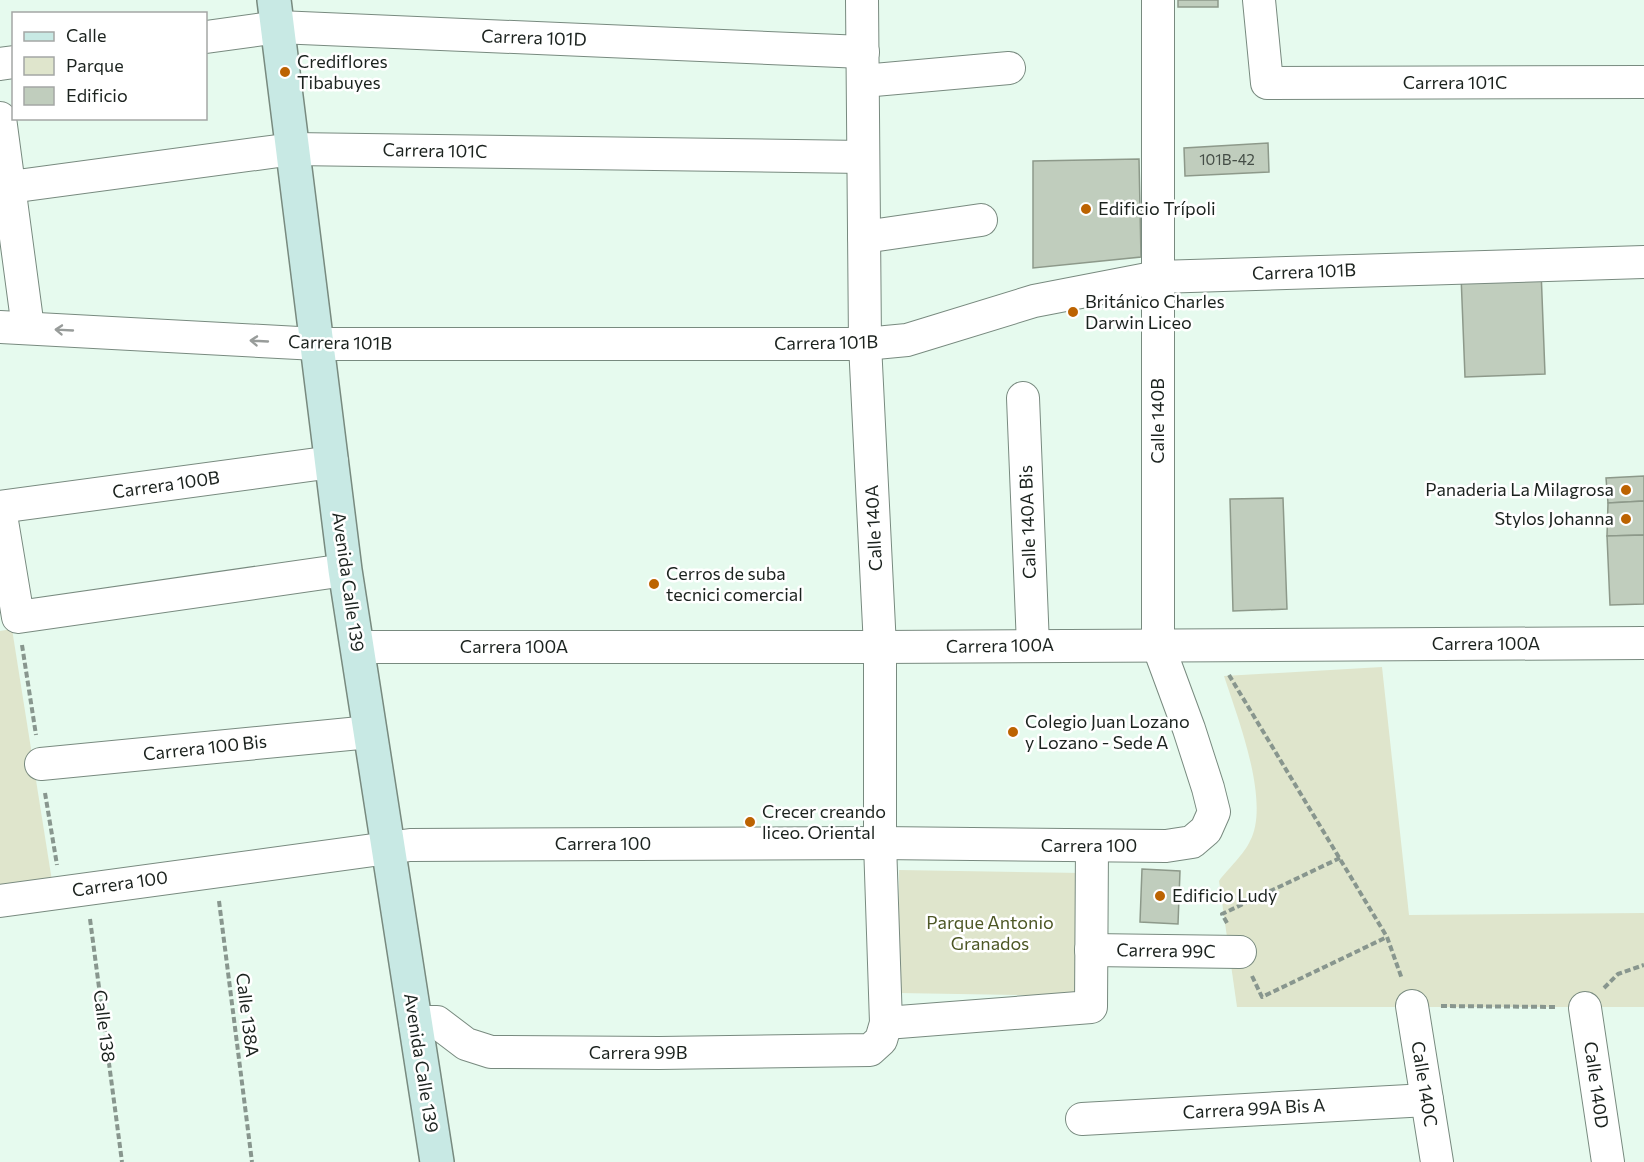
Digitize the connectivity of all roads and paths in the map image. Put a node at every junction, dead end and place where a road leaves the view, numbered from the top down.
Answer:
1 (862, 0) edge
2 (1158, 0) edge
3 (1259, 0) edge
4 (276, 14) edge
5 (207, 37) edge
6 (863, 66) junction
7 (1009, 68) dead end
8 (1644, 82) edge
9 (0, 118) edge
10 (293, 149) junction
11 (863, 157) junction
12 (10, 187) junction
13 (981, 219) dead end
14 (864, 237) junction
15 (1644, 262) edge
16 (1158, 277) junction
17 (14, 327) edge
18 (317, 344) junction
19 (865, 344) junction
20 (1023, 398) dead end
21 (332, 462) junction
22 (0, 508) edge
23 (345, 570) junction
24 (1644, 643) edge
25 (1033, 645) junction
26 (1158, 645) junction
27 (1211, 645) junction
28 (357, 647) junction
29 (880, 647) junction
30 (370, 732) junction
31 (41, 764) dead end
32 (1206, 830) joint
33 (880, 843) junction
34 (1092, 846) junction
35 (387, 847) junction
36 (1340, 858) junction
37 (215, 871) junction
38 (86, 889) junction
39 (0, 901) edge
40 (1387, 938) junction
41 (1091, 950) junction
42 (1240, 952) junction
43 (1644, 965) edge
44 (1412, 1006) junction
45 (1585, 1008) junction
46 (415, 1022) junction
47 (885, 1023) junction
48 (870, 1050) joint
49 (1427, 1100) junction
50 (1082, 1119) dead end
51 (122, 1162) edge
52 (252, 1162) edge
53 (437, 1162) edge
54 (1437, 1162) edge
55 (1608, 1162) edge

1 - 6 street, Calle 140A
2 - 16 street, Calle 140B
3 - 8 street, Carrera 101C
4 - 5 street, Carrera 101D
4 - 6 street, Carrera 101D
4 - 10 main road, Avenida Calle 139
6 - 7 street, Carrera 101D
6 - 11 street, Calle 140A
9 - 12 street
10 - 11 street, Carrera 101C
10 - 12 street, Carrera 101C
10 - 18 main road, Avenida Calle 139
11 - 14 street, Calle 140A
12 - 17 street
13 - 14 street
14 - 19 street, Calle 140A
15 - 16 street, Carrera 101B
16 - 19 street, Carrera 101B
16 - 26 street, Calle 140B
18 -> 17 street, Carrera 101B
18 - 19 street, Carrera 101B
18 - 21 main road, Avenida Calle 139
19 - 29 street, Calle 140A
20 - 25 street, Calle 140A Bis
21 - 22 street, Carrera 100B
21 - 23 main road, Avenida Calle 139
22 - 23 street
23 - 28 main road, Avenida Calle 139
24 - 27 street, Carrera 100A
25 - 26 street, Carrera 100A
25 - 29 street, Carrera 100A
26 - 27 street, Carrera 100A
26 - 32 street, Calle 140B
27 - 36 path
28 - 29 street, Carrera 100A
28 - 30 main road, Avenida Calle 139
29 - 33 street, Calle 140A
30 - 31 street, Carrera 100 Bis
30 - 35 main road, Avenida Calle 139
32 - 34 street, Carrera 100
33 - 34 street, Carrera 100
33 - 35 street, Carrera 100
33 - 47 street, Calle 140A
34 - 41 street
35 - 37 street, Carrera 100
35 - 46 main road, Avenida Calle 139
36 - 40 path
36 - 42 path
37 - 38 street, Carrera 100
37 - 52 path, Calle 138A
38 - 39 street, Carrera 100
38 - 51 path, Calle 138
40 - 42 path
40 - 44 path
41 - 42 street, Carrera 99C
41 - 47 street
43 - 45 path
44 - 45 path
44 - 49 street, Calle 140C
45 - 55 street, Calle 140D
46 - 48 street, Carrera 99B
46 - 53 main road, Avenida Calle 139
47 - 48 street, Calle 140A
49 - 50 street, Carrera 99A Bis A
49 - 54 street, Calle 140C

